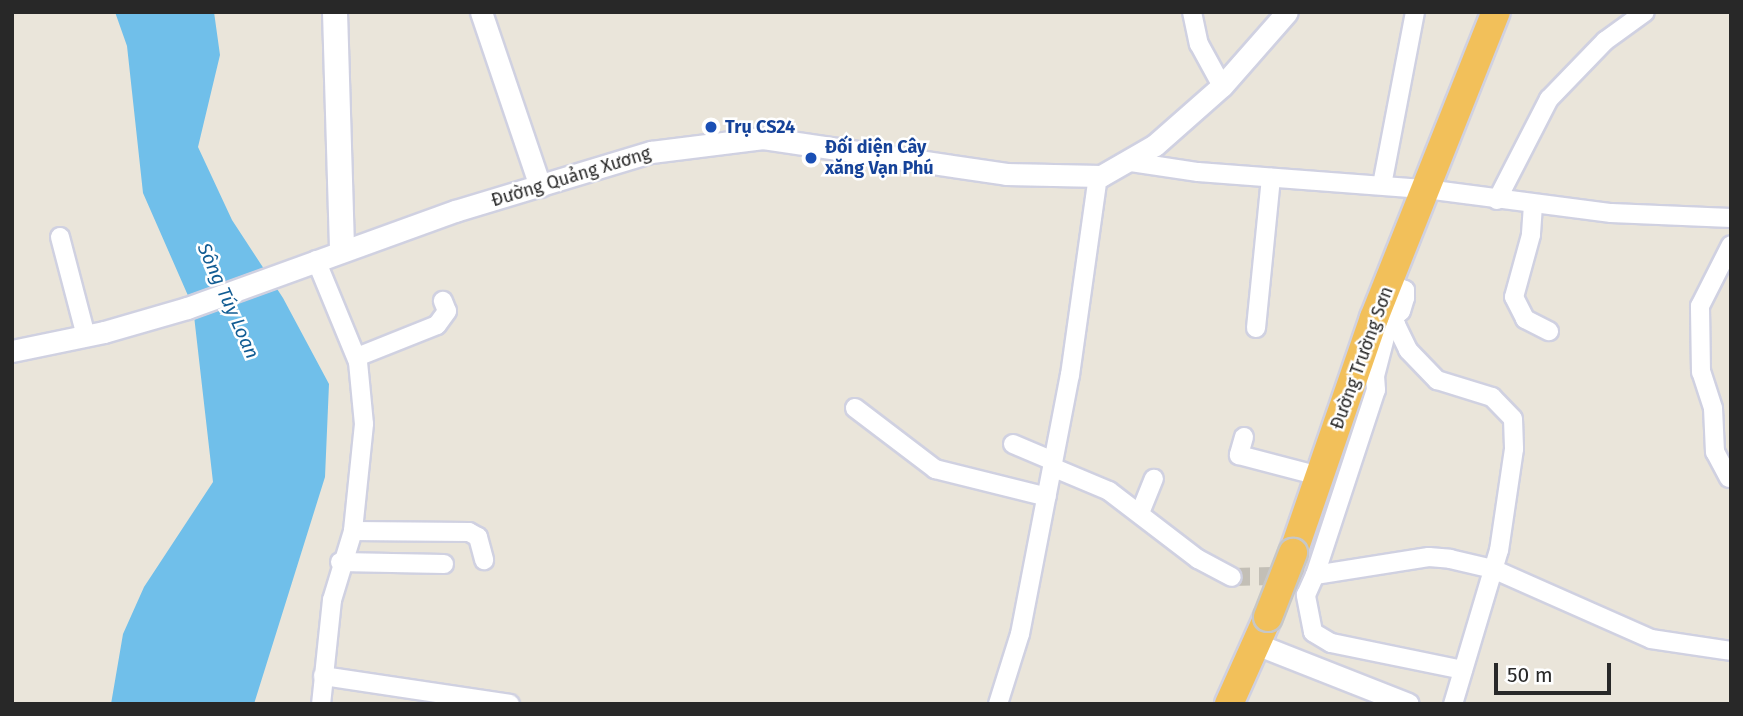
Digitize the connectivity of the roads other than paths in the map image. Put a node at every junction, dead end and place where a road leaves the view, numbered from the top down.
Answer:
1 (335, 12) edge
2 (481, 12) edge
3 (1192, 12) edge
4 (1287, 12) edge
5 (1415, 12) edge
6 (1496, 12) edge
7 (1645, 12) edge
8 (1222, 86) junction
9 (1131, 162) junction
10 (1098, 176) junction
11 (1270, 178) junction
12 (1382, 185) junction
13 (540, 186) junction
14 (1426, 189) junction
15 (1497, 200) junction
16 (1533, 205) junction
17 (1731, 218) edge
18 (60, 237) dead end
19 (1731, 244) edge
20 (342, 250) junction
21 (309, 262) junction
22 (1388, 283) junction
23 (443, 301) dead end
24 (1389, 322) junction
25 (1256, 328) dead end
26 (1549, 331) dead end
27 (86, 336) junction
28 (12, 351) edge
29 (357, 357) junction
30 (855, 408) dead end
31 (1244, 438) dead end
32 (1013, 444) dead end
33 (1053, 464) junction
34 (1320, 476) junction
35 (1729, 478) dead end
36 (1154, 479) dead end
37 (1047, 497) junction
38 (1140, 513) junction
39 (354, 531) junction
40 (484, 561) dead end
41 (340, 562) junction
42 (444, 564) dead end
43 (1493, 569) junction
44 (1315, 575) junction
45 (1232, 577) tunnel mouth
46 (1256, 644) junction
47 (1731, 651) edge
48 (1463, 670) junction
49 (323, 676) junction
50 (321, 704) edge
51 (510, 704) edge
52 (998, 704) edge
53 (1229, 704) edge
54 (1408, 704) edge
55 (1453, 704) edge

1 - 20 main road
2 - 13 street
3 - 8 street
4 - 8 street, Đường Quảng Xương
5 - 12 street
6 - 14 highway, Đường Trường Sơn
7 - 15 street
8 - 9 street, Đường Quảng Xương
9 - 10 street, Đường Quảng Xương
9 - 11 street
10 - 13 street, Đường Quảng Xương
10 - 33 street
11 - 12 street
11 - 25 street
12 - 14 street
13 - 20 street, Đường Quảng Xương
14 - 15 street
14 - 22 highway, Đường Trường Sơn
15 - 16 street
16 - 17 street
16 - 26 street
18 - 27 street
19 - 35 street
20 - 21 street, Đường Quảng Xương
21 - 27 street, Đường Quảng Xương
21 - 29 street
22 - 24 street
22 - 34 highway, Đường Trường Sơn
23 - 29 street
24 - 43 street
24 - 44 street
27 - 28 street
29 - 39 street
30 - 37 street
31 - 34 street
32 - 33 street
33 - 37 street
33 - 38 street
34 - 46 highway, Đường Trường Sơn, bridge
36 - 38 street
37 - 52 street
38 - 45 street
39 - 40 street
39 - 41 street
41 - 42 street
41 - 49 street
43 - 44 street
43 - 47 street
43 - 48 street
44 - 48 street
46 - 53 highway, Đường Trường Sơn
46 - 54 street
48 - 55 street
49 - 50 street
49 - 51 street

